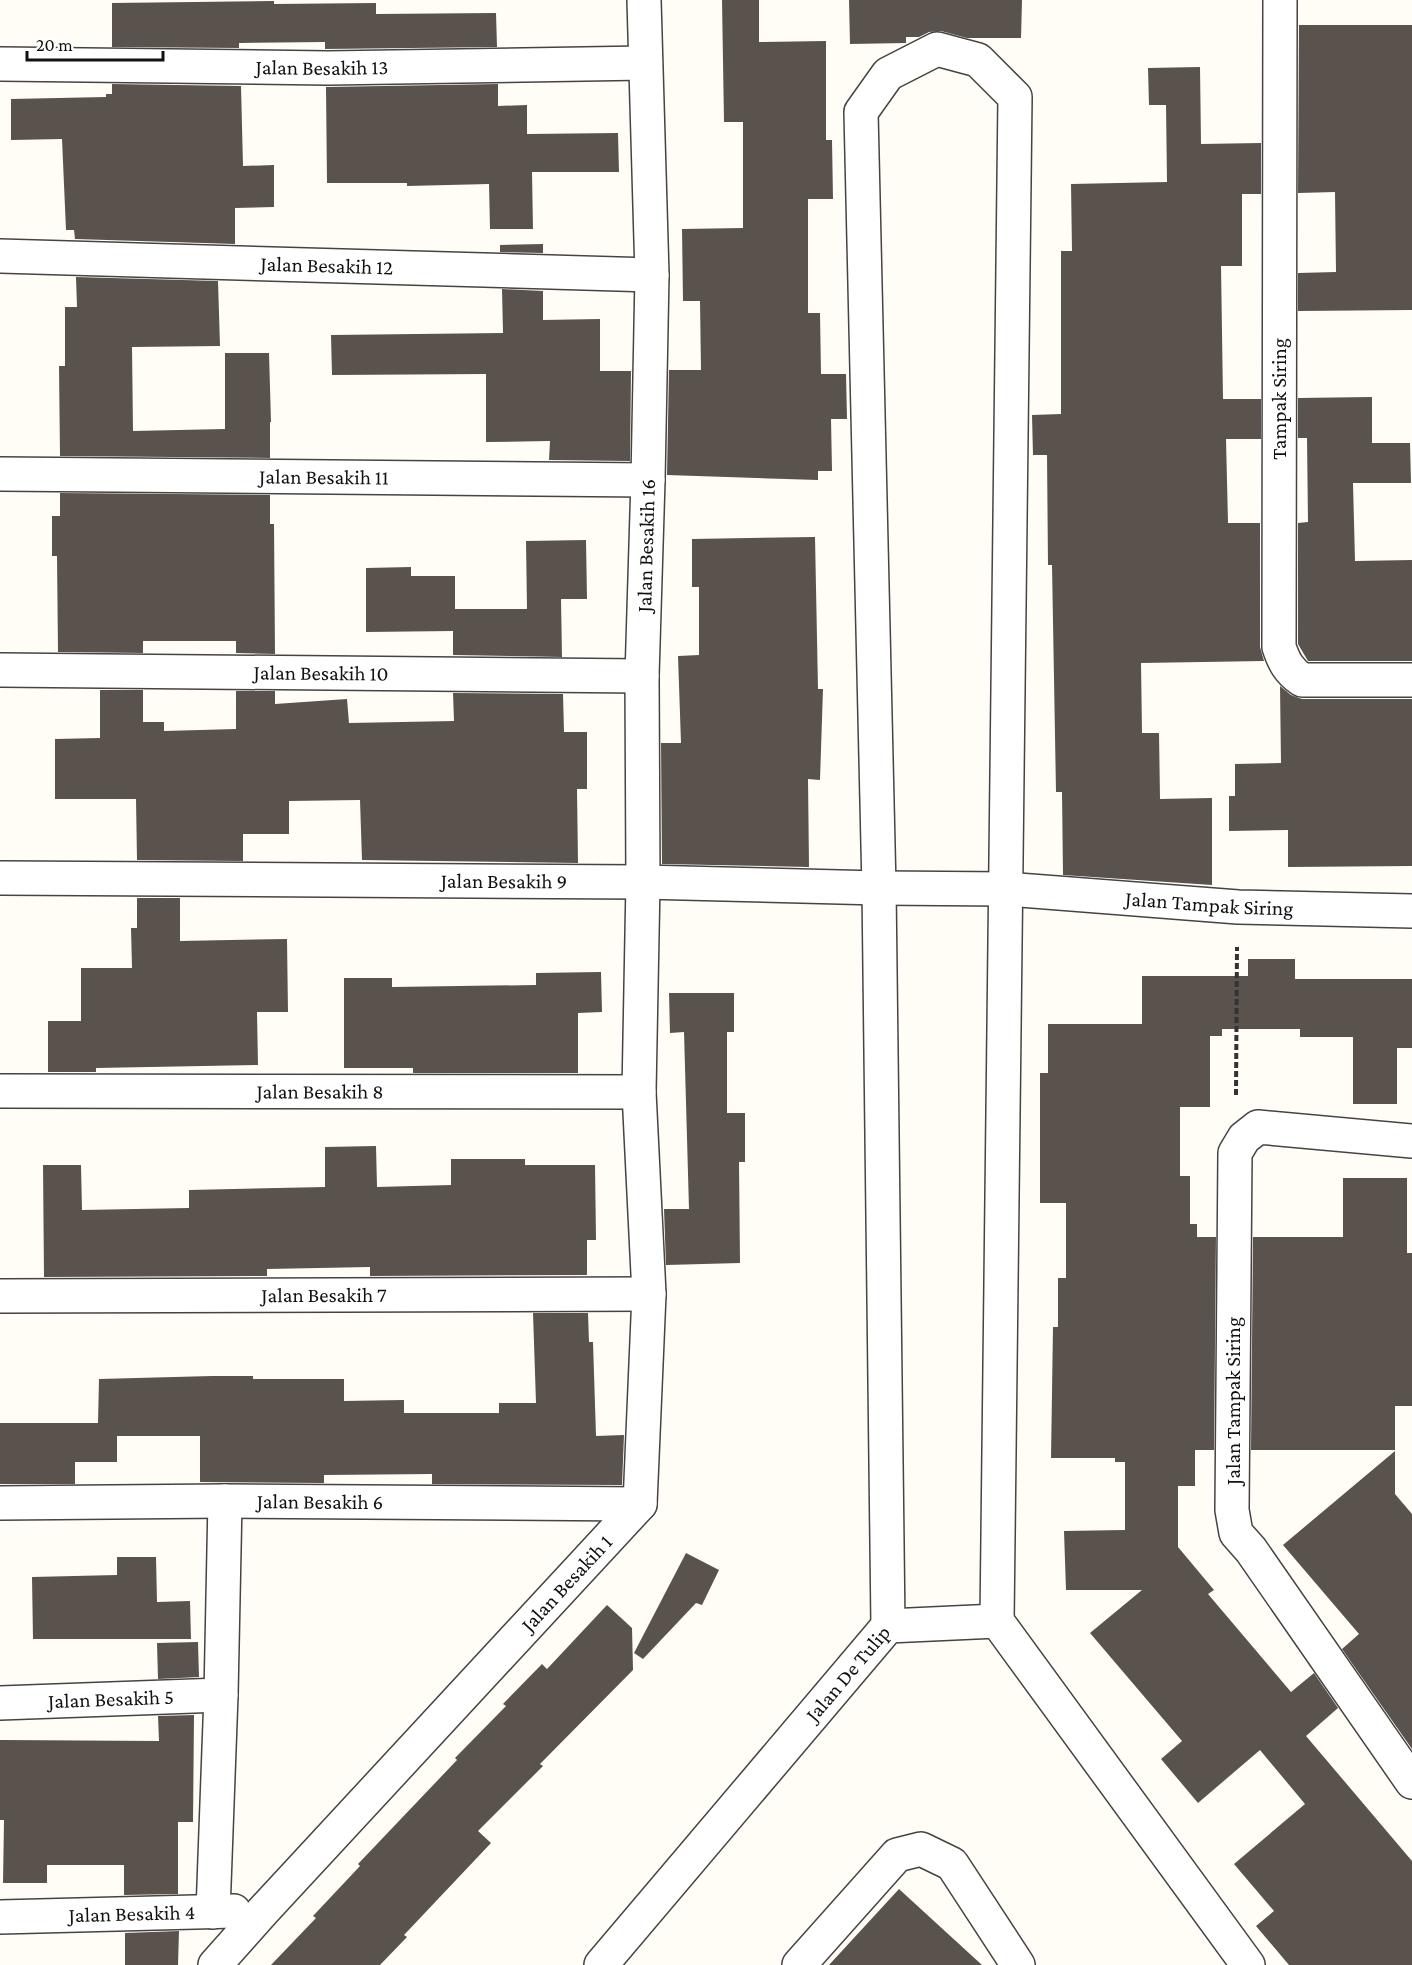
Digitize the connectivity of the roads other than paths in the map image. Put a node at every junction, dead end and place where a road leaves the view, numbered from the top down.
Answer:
1 (644, 0) edge
2 (1280, 0) edge
3 (645, 63) junction
4 (0, 64) edge
5 (0, 256) edge
6 (652, 275) junction
7 (0, 474) edge
8 (648, 480) junction
9 (0, 670) edge
10 (642, 676) junction
11 (1412, 680) edge
12 (0, 878) edge
13 (643, 882) junction
14 (879, 888) junction
15 (1007, 889) junction
16 (1412, 911) edge
17 (0, 1091) edge
18 (639, 1092) junction
19 (1412, 1141) edge
20 (649, 1294) junction
21 (0, 1296) edge
22 (225, 1501) junction
23 (0, 1503) edge
24 (640, 1504) junction
25 (998, 1621) junction
26 (888, 1626) junction
27 (221, 1695) junction
28 (0, 1702) edge
29 (1412, 1782) edge
30 (263, 1911) junction
31 (213, 1912) junction
32 (0, 1917) edge
33 (215, 1965) edge
34 (602, 1965) edge
35 (799, 1965) edge
36 (1018, 1965) edge
37 (1248, 1965) edge

1 - 3 street, Jalan Besakih 16
2 - 11 street, Tampak Siring
3 - 4 street, Jalan Besakih 13
3 - 6 street, Jalan Besakih 16
5 - 6 street, Jalan Besakih 12
6 - 8 street, Jalan Besakih 16
7 - 8 street, Jalan Besakih 11
8 - 10 street, Jalan Besakih 16
9 - 10 street, Jalan Besakih 10
10 - 13 street, Jalan Besakih 16
12 - 13 street, Jalan Besakih 9
13 - 14 street, Jalan Besakih 9
13 - 18 street, Jalan Besakih 16
14 - 15 street, Jalan Besakih 9
14 - 15 street
14 - 26 street
15 - 16 street, Jalan Tampak Siring
15 - 25 street
17 - 18 street, Jalan Besakih 8
18 - 20 street
19 - 29 street, Jalan Tampak Siring
20 - 21 street, Jalan Besakih 7
20 - 24 street
22 - 23 street, Jalan Besakih 6
22 - 24 street, Jalan Besakih 6
22 - 27 street
24 - 30 street, Jalan Besakih 1
25 - 26 street, Jalan De Tulip
25 - 37 street
26 - 34 street, Jalan De Tulip
27 - 28 street, Jalan Besakih 5
27 - 31 street
30 - 31 street, Jalan Besakih 4
30 - 33 street, Jalan Besakih 1
31 - 32 street, Jalan Besakih 4
35 - 36 street

